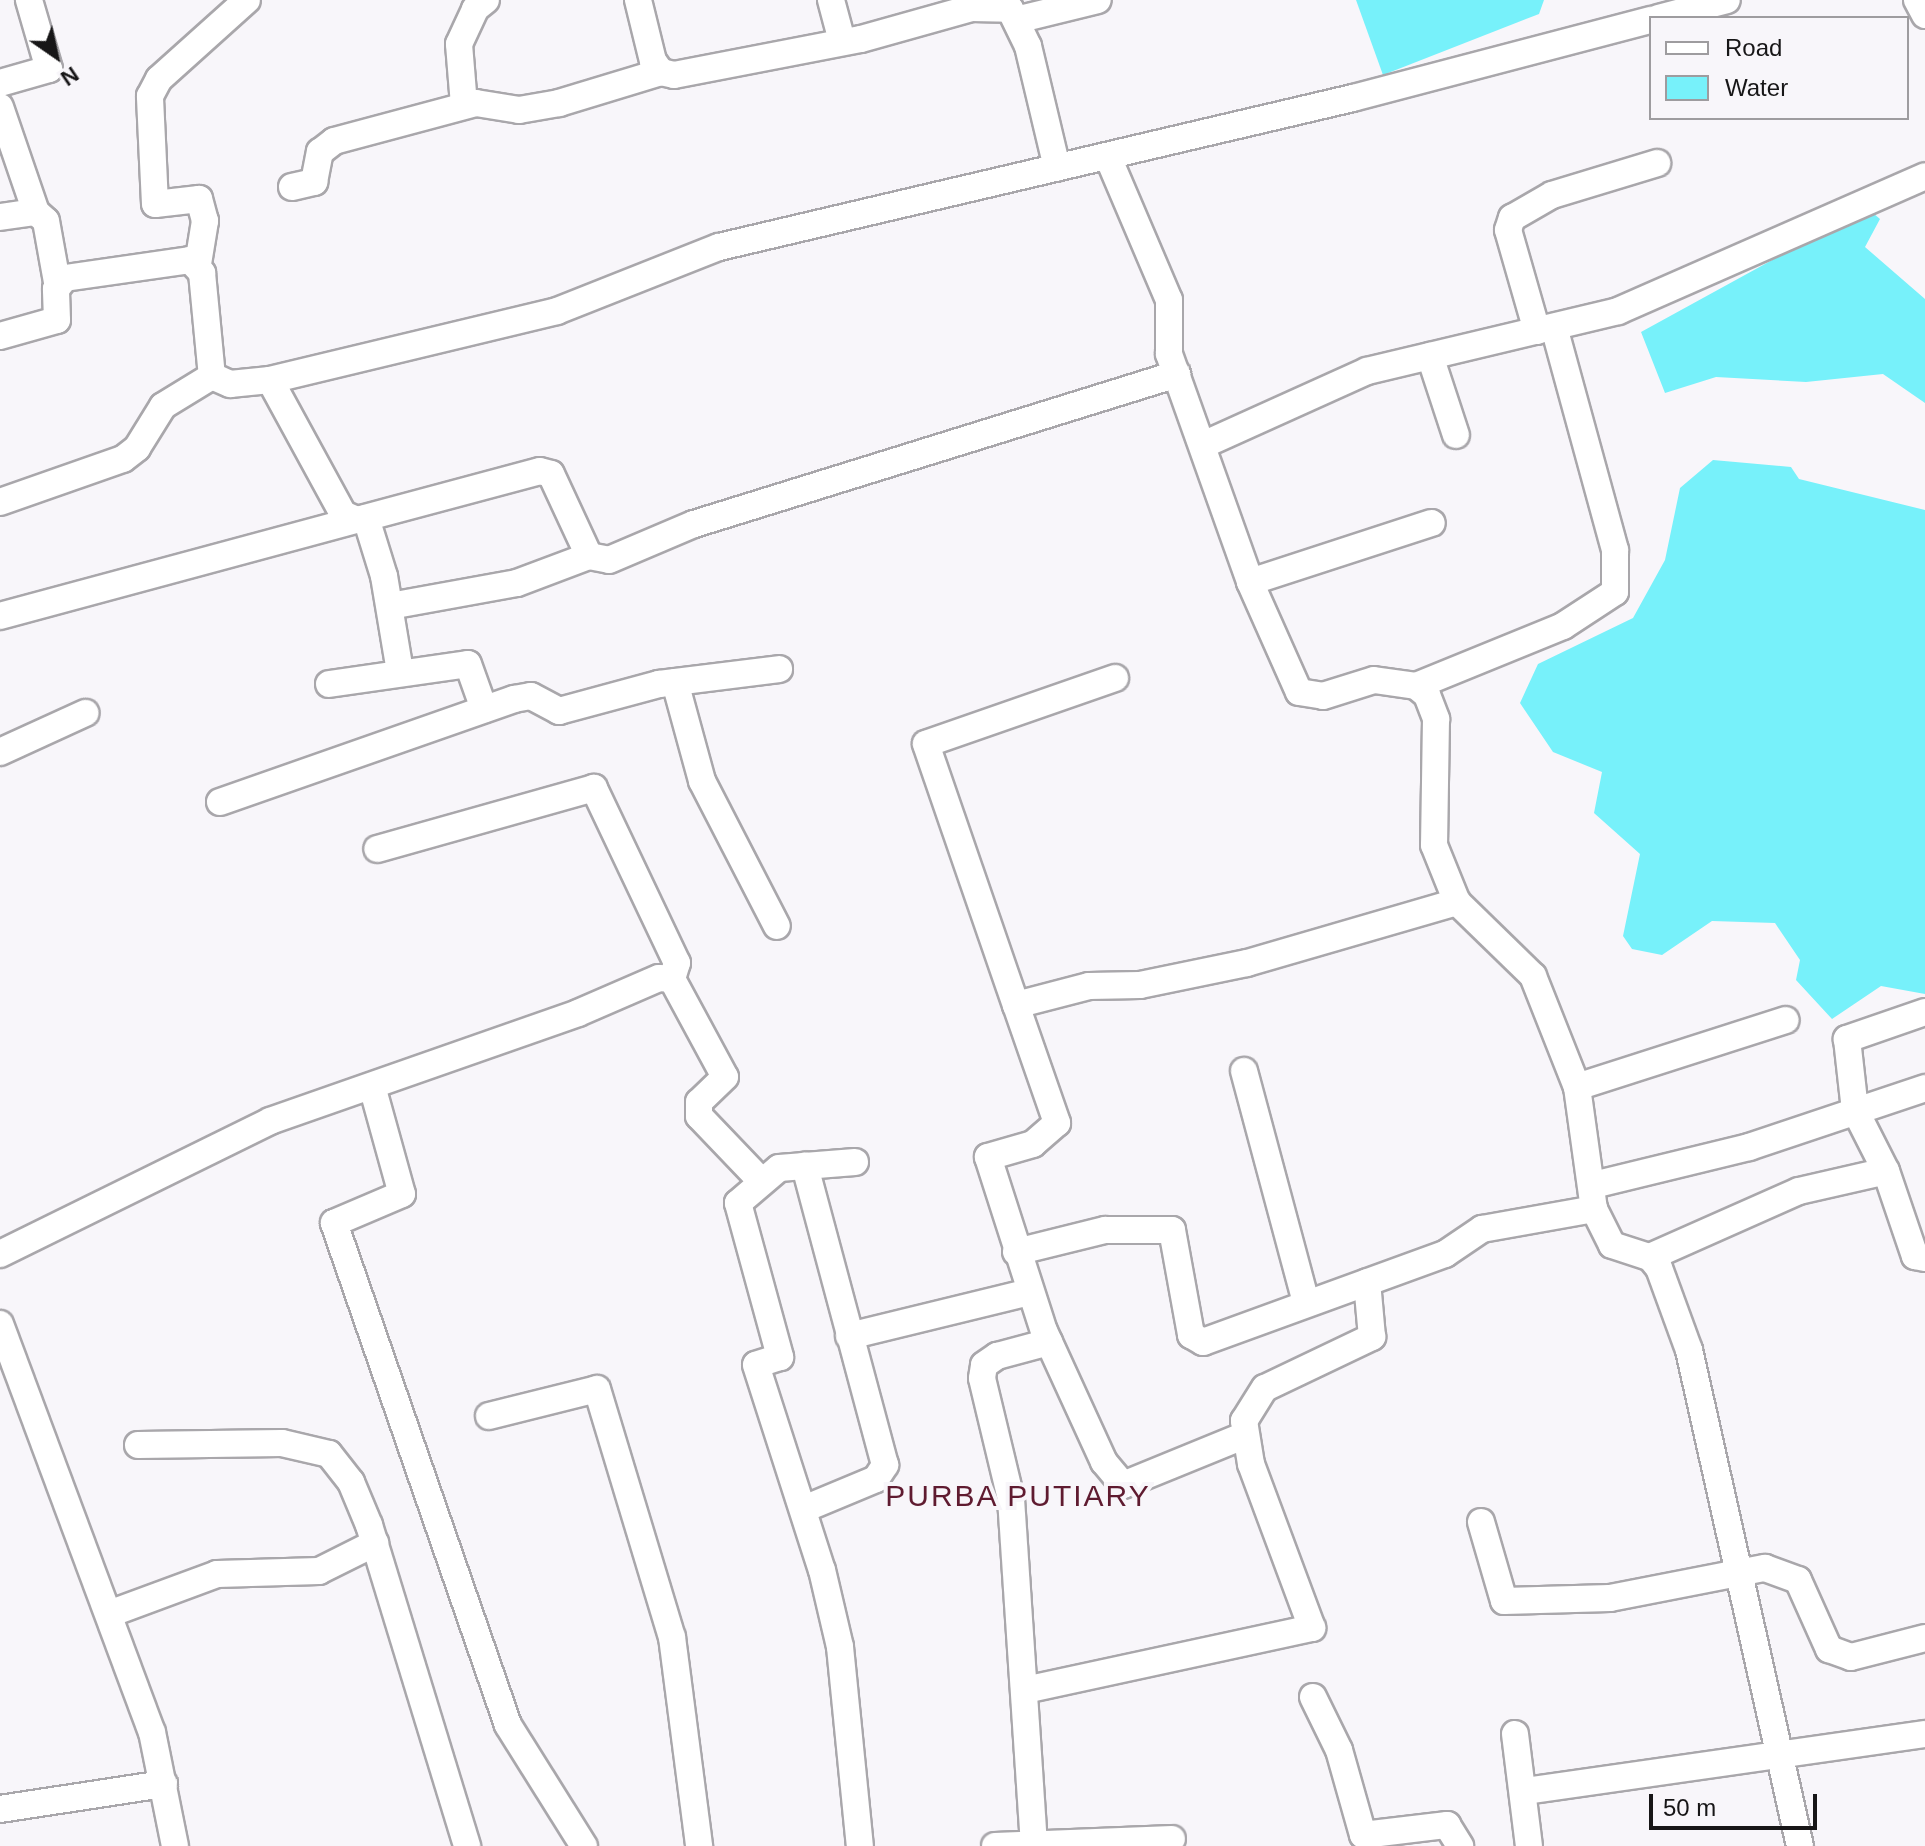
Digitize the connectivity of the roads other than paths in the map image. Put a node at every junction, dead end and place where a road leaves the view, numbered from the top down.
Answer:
1 (29, 0) edge
2 (247, 0) edge
3 (486, 0) edge
4 (638, 0) edge
5 (831, 0) edge
6 (1098, 0) edge
7 (1727, 0) edge
8 (1917, 0) edge
9 (1008, 9) edge
10 (1925, 15) edge
11 (1666, 16) edge
12 (1649, 21) edge
13 (842, 41) junction
14 (661, 72) junction
15 (0, 83) edge
16 (464, 105) junction
17 (2, 114) edge
18 (1108, 157) junction
19 (1657, 163) dead end
20 (1057, 168) junction
21 (1925, 176) edge
22 (292, 187) dead end
23 (36, 212) junction
24 (0, 217) edge
25 (198, 264) junction
26 (57, 282) junction
27 (1546, 329) junction
28 (0, 336) edge
29 (1430, 356) junction
30 (1177, 374) junction
31 (212, 376) junction
32 (270, 380) junction
33 (1456, 435) dead end
34 (1203, 445) junction
35 (0, 502) edge
36 (361, 519) junction
37 (1432, 523) dead end
38 (589, 556) junction
39 (1250, 582) junction
40 (390, 606) junction
41 (0, 616) edge
42 (779, 669) dead end
43 (400, 672) junction
44 (1115, 678) dead end
45 (675, 682) junction
46 (329, 684) dead end
47 (1416, 686) junction
48 (484, 709) junction
49 (85, 713) dead end
50 (0, 752) edge
51 (220, 802) dead end
52 (377, 849) dead end
53 (1457, 902) junction
54 (777, 926) dead end
55 (672, 979) junction
56 (1016, 1005) junction
57 (1925, 1012) edge
58 (1786, 1020) dead end
59 (1244, 1071) dead end
60 (372, 1086) junction
61 (1577, 1087) junction
62 (1925, 1088) edge
63 (1855, 1110) junction
64 (855, 1162) dead end
65 (805, 1166) junction
66 (1886, 1171) junction
67 (762, 1182) junction
68 (1594, 1197) junction
69 (1016, 1252) junction
70 (0, 1254) edge
71 (1650, 1257) junction
72 (1925, 1258) edge
73 (1367, 1282) junction
74 (1030, 1292) junction
75 (1306, 1303) junction
76 (0, 1324) edge
77 (849, 1336) junction
78 (1049, 1342) junction
79 (489, 1416) dead end
80 (1243, 1436) junction
81 (138, 1445) dead end
82 (804, 1509) junction
83 (1481, 1522) dead end
84 (375, 1543) junction
85 (1734, 1571) junction
86 (109, 1614) junction
87 (1925, 1638) edge
88 (1025, 1690) junction
89 (1313, 1697) dead end
90 (1515, 1734) dead end
91 (1925, 1734) edge
92 (1777, 1754) junction
93 (164, 1784) junction
94 (1525, 1791) junction
95 (0, 1809) edge
96 (1172, 1839) dead end
97 (1034, 1845) edge
98 (175, 1846) edge
99 (467, 1846) edge
100 (584, 1846) edge
101 (699, 1846) edge
102 (860, 1846) edge
103 (995, 1846) edge
104 (1460, 1846) edge
105 (1529, 1846) edge
106 (1800, 1846) edge

1 - 15 street
2 - 25 street
3 - 16 street
4 - 14 street
5 - 13 street
6 - 9 street
7 - 11 street
8 - 10 street
9 - 13 street
9 - 20 street
12 - 18 street
13 - 14 street
14 - 16 street
16 - 22 street
17 - 23 street
18 - 20 street
18 - 30 street
19 - 27 street
20 - 32 street
21 - 27 street
23 - 24 street
23 - 26 street
25 - 26 street
25 - 31 street
26 - 28 street
27 - 29 street
27 - 47 street
29 - 33 street
29 - 34 street
30 - 34 street
30 - 38 street
31 - 32 street
31 - 35 street
32 - 36 street
34 - 39 street
36 - 38 street
36 - 40 street
36 - 41 street
37 - 39 street
38 - 40 street
39 - 47 street
40 - 43 street
42 - 45 street
43 - 46 street
43 - 48 street
44 - 56 street
45 - 48 street
45 - 54 street
47 - 53 street
48 - 51 street
49 - 50 street
52 - 55 street
53 - 56 street
53 - 61 street
55 - 60 street
55 - 67 street
56 - 69 street
57 - 63 street
58 - 61 street
59 - 75 street
60 - 70 street
60 - 100 street
61 - 68 street
62 - 63 street
63 - 66 street
63 - 68 street
64 - 65 street
65 - 67 street
65 - 77 street
66 - 71 street
66 - 72 street
67 - 82 street
68 - 71 street
68 - 73 street
69 - 74 street
69 - 75 street
71 - 85 street
73 - 75 street
73 - 80 street
74 - 77 street
74 - 78 street
76 - 86 street
77 - 82 street
78 - 80 street
78 - 88 street
79 - 101 street
80 - 88 street
81 - 84 street
82 - 102 street
83 - 85 street
84 - 86 street
84 - 99 street
85 - 87 street
85 - 92 street
86 - 93 street
88 - 97 street
89 - 104 street
90 - 94 street
91 - 92 street
92 - 94 street
92 - 106 street
93 - 95 street
93 - 98 street
94 - 105 street
96 - 97 street
97 - 103 street

